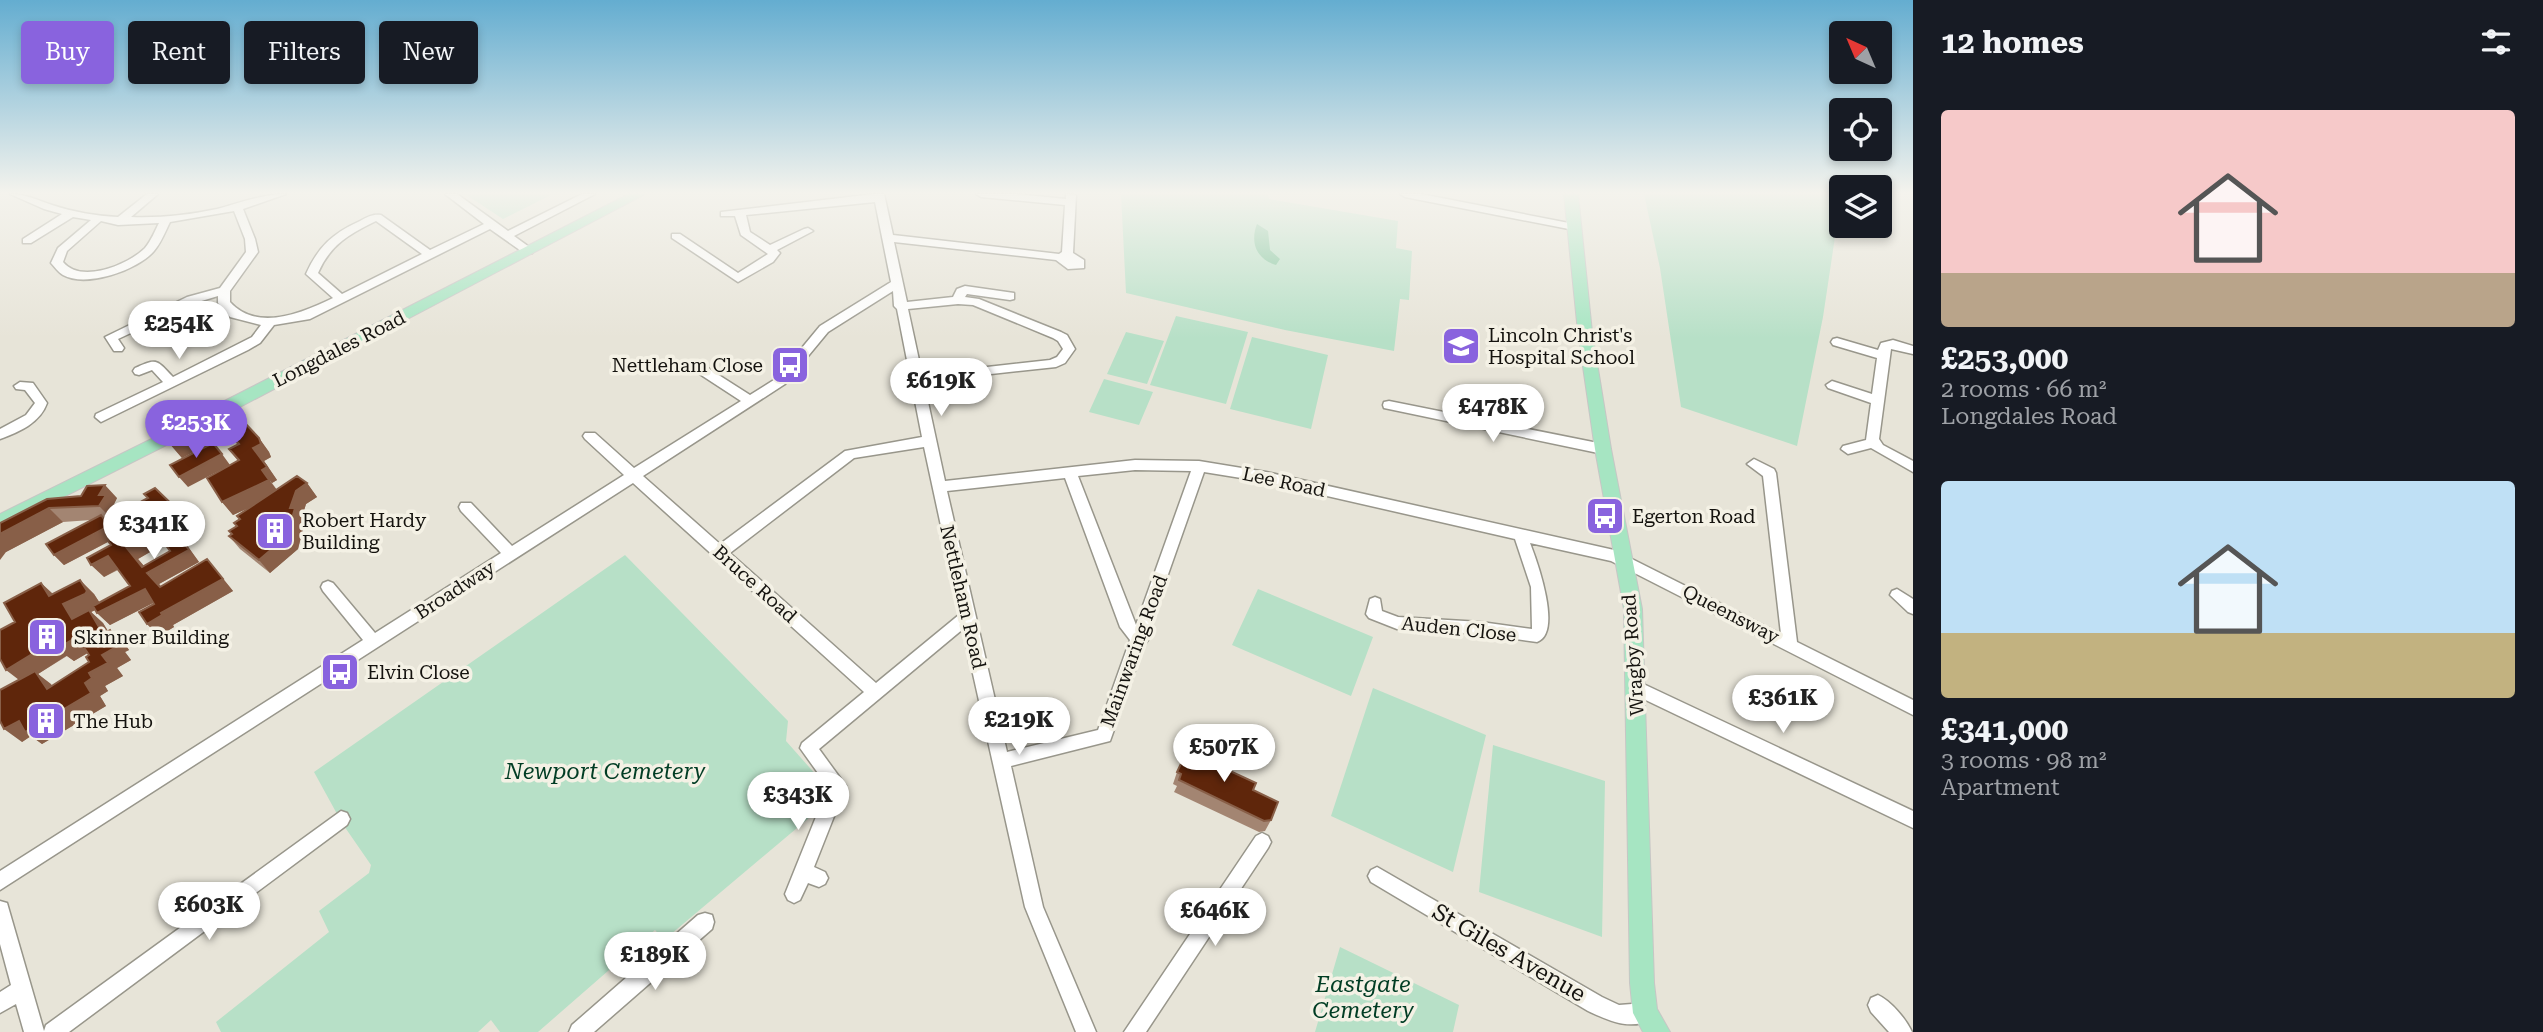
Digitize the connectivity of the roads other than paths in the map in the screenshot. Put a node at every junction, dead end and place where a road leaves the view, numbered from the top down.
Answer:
1 (71, 242) edge
2 (154, 242) edge
3 (250, 242) edge
4 (329, 242) edge
5 (412, 242) edge
6 (456, 242) edge
7 (515, 242) edge
8 (545, 242) edge
9 (685, 242) edge
10 (758, 242) edge
11 (785, 242) edge
12 (888, 242) edge
13 (930, 242) edge
14 (1065, 242) edge
15 (1576, 242) edge
16 (769, 250) junction
17 (528, 251) junction
18 (430, 255) junction
19 (895, 284) junction
20 (224, 291) junction
21 (1010, 296) dead end
22 (341, 299) junction
23 (958, 300) junction
24 (900, 306) junction
25 (270, 322) junction
26 (1837, 342) dead end
27 (118, 348) dead end
28 (1913, 350) edge
29 (1884, 356) junction
30 (998, 367) dead end
31 (699, 368) dead end
32 (139, 371) dead end
33 (171, 383) junction
34 (1832, 385) dead end
35 (20, 386) dead end
36 (750, 401) junction
37 (1877, 401) junction
38 (1389, 405) dead end
39 (101, 417) dead end
40 (0, 435) edge
41 (590, 436) dead end
42 (929, 440) junction
43 (1876, 446) junction
44 (1603, 449) junction
45 (1848, 449) dead end
46 (1754, 464) dead end
47 (1199, 466) junction
48 (1913, 467) edge
49 (1069, 471) junction
50 (635, 475) junction
51 (939, 487) junction
52 (466, 507) dead end
53 (0, 522) edge
54 (1521, 536) junction
55 (719, 552) junction
56 (511, 554) junction
57 (1623, 559) junction
58 (328, 587) dead end
59 (1898, 595) dead end
60 (1375, 603) dead end
61 (1913, 608) edge
62 (968, 616) junction
63 (1140, 639) junction
64 (374, 642) junction
65 (1790, 645) junction
66 (1637, 688) junction
67 (875, 692) junction
68 (1913, 708) edge
69 (1000, 761) junction
70 (341, 819) dead end
71 (1913, 820) edge
72 (1262, 842) dead end
73 (1377, 876) dead end
74 (0, 881) edge
75 (794, 894) dead end
76 (0, 910) edge
77 (705, 922) dead end
78 (21, 990) junction
79 (0, 1003) edge
80 (1878, 1005) dead end
81 (1652, 1026) edge
82 (34, 1032) edge
83 (53, 1032) edge
84 (579, 1032) edge
85 (1086, 1032) edge
86 (1134, 1032) edge
87 (1902, 1032) edge

1 - 2 street
3 - 20 street
4 - 22 street
5 - 18 street
6 - 18 street
7 - 17 street
8 - 17 main road, Longdales Road
9 - 16 street
10 - 16 street
11 - 16 street
12 - 19 street, Nettleham Road
13 - 14 street
15 - 44 main road, Wragby Road
17 - 53 main road, Longdales Road
18 - 22 street
19 - 24 street, Nettleham Road
19 - 36 street, Broadway
20 - 25 street
20 - 27 street
21 - 23 street
22 - 25 street
23 - 24 street
23 - 30 street
24 - 42 street, Nettleham Road
25 - 33 street
26 - 29 street
28 - 29 street
29 - 37 street
31 - 36 street
32 - 33 street
33 - 39 street
34 - 37 street
35 - 40 street
36 - 50 street, Broadway
37 - 43 street
38 - 44 street
41 - 50 street, Bruce Road
42 - 51 street, Nettleham Road
42 - 55 street
43 - 45 street
43 - 48 street
44 - 57 main road, Wragby Road
46 - 65 street
47 - 49 street, Lee Road
47 - 54 street, Lee Road
47 - 63 street, Mainwaring Road
49 - 51 street, Lee Road
49 - 63 street
50 - 55 street, Bruce Road
50 - 56 street, Broadway
51 - 62 street, Nettleham Road
52 - 56 street
54 - 57 street, Lee Road
54 - 60 street, Auden Close
55 - 67 street, Bruce Road
56 - 64 street, Broadway
57 - 65 street, Queensway
57 - 66 main road, Wragby Road
58 - 64 street
59 - 61 street
62 - 67 street
62 - 69 street, Nettleham Road
63 - 69 street, Mainwaring Road
64 - 74 street, Broadway
65 - 68 street, Queensway
66 - 71 street
66 - 81 main road, Wragby Road
67 - 75 street
69 - 85 street, Nettleham Road
70 - 83 street
72 - 86 street
73 - 81 street, St Giles Avenue
76 - 78 street
77 - 84 street
78 - 79 street
78 - 82 street
80 - 87 street

